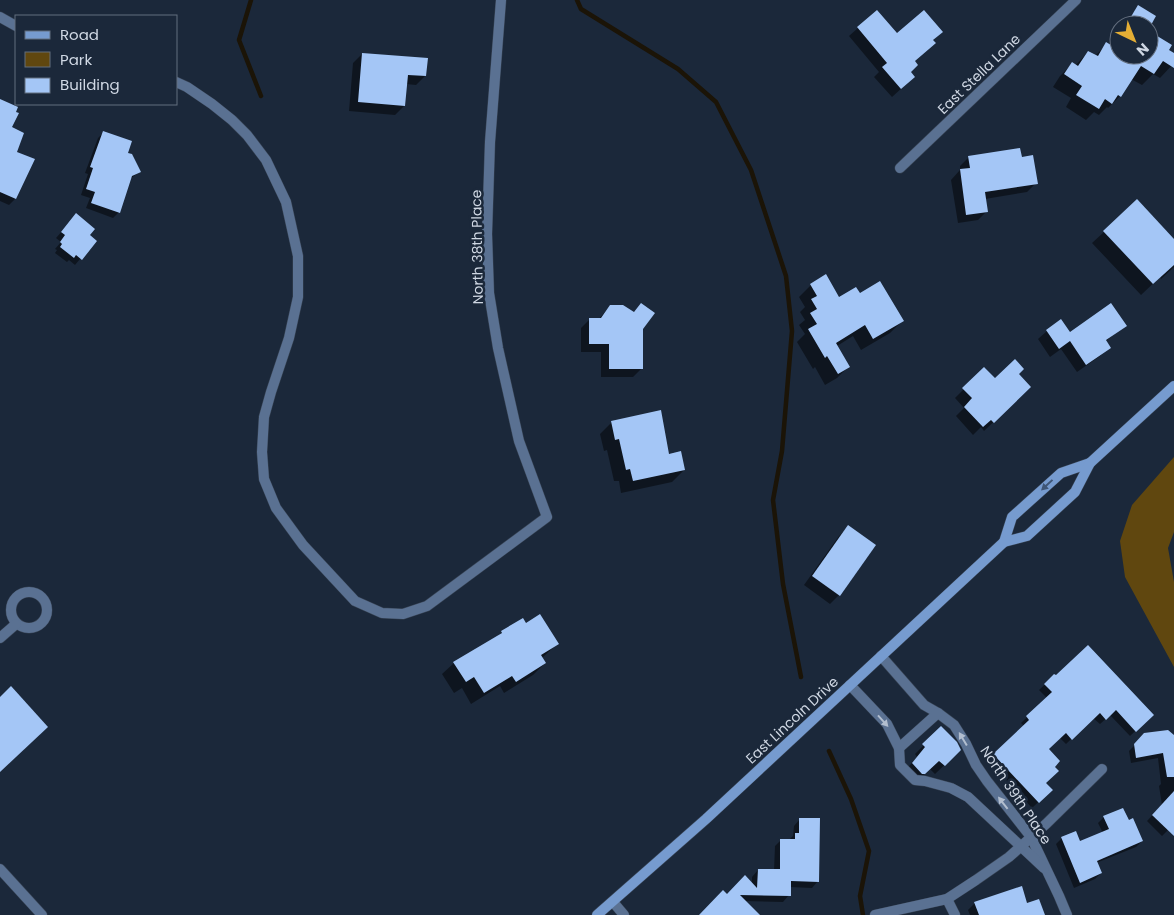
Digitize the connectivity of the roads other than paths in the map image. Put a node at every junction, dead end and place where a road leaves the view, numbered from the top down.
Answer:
1 (501, 0) edge
2 (1076, 0) edge
3 (0, 17) edge
4 (15, 25) edge
5 (178, 83) edge
6 (900, 168) dead end
7 (1174, 386) edge
8 (1090, 463) junction
9 (1004, 542) junction
10 (16, 624) dead end
11 (0, 638) edge
12 (881, 656) junction
13 (850, 685) junction
14 (938, 713) junction
15 (899, 748) junction
16 (1102, 769) dead end
17 (1031, 838) junction
18 (1020, 847) junction
19 (0, 870) edge
20 (1048, 872) junction
21 (947, 899) junction
22 (613, 902) junction
23 (42, 915) edge
24 (597, 915) edge
25 (624, 915) edge
26 (875, 915) edge
27 (955, 915) edge
28 (1067, 915) edge

1 - 5 street, North 38th Place
2 - 6 street, East Stella Lane
3 - 4 street
7 - 8 main road, East Lincoln Drive
8 - 9 main road, East Lincoln Drive
8 -> 9 main road, East Lincoln Drive
9 - 12 main road, East Lincoln Drive
10 - 11 street
12 - 13 main road, East Lincoln Drive
12 - 14 street, North 39th Place
13 -> 15 street, North 39th Place
13 - 22 main road, East Lincoln Drive
14 - 15 street
17 -> 14 street, North 39th Place
15 - 18 street, North 39th Place
16 - 17 street
17 - 18 street
17 - 20 street, North 39th Place
18 - 20 street, North 39th Place
18 - 21 street
19 - 23 street
20 - 28 street, North 39th Place
21 - 26 street
21 - 27 street
22 - 24 main road, East Lincoln Drive
22 - 25 street

